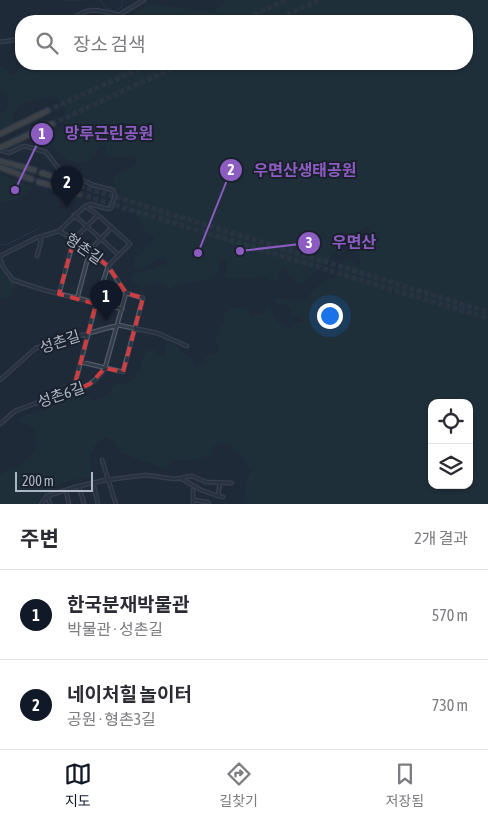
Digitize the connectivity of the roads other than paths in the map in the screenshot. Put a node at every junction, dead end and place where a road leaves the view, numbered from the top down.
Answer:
1 (144, 0) edge
2 (77, 15) edge
3 (119, 15) edge
4 (119, 15) edge
5 (15, 40) edge
6 (0, 42) edge
7 (47, 111) tunnel mouth
8 (52, 124) tunnel mouth
9 (0, 134) edge
10 (0, 149) edge
11 (0, 160) edge
12 (2, 169) edge
13 (34, 170) dead end
14 (42, 173) dead end
15 (31, 179) dead end
16 (39, 182) dead end
17 (80, 186) tunnel mouth
18 (79, 194) tunnel mouth
19 (85, 206) junction
20 (74, 215) junction
21 (98, 215) junction
22 (87, 226) junction
23 (112, 227) junction
24 (59, 231) junction
25 (39, 237) junction
26 (74, 239) junction
27 (100, 239) junction
28 (90, 250) junction
29 (119, 255) junction
30 (37, 256) dead end
31 (0, 257) edge
32 (108, 266) junction
33 (126, 293) junction
34 (59, 294) junction
35 (77, 299) junction
36 (96, 304) junction
37 (122, 309) junction
38 (118, 325) junction
39 (135, 328) junction
40 (88, 333) junction
41 (187, 346) dead end
42 (81, 362) junction
43 (105, 368) junction
44 (0, 380) edge
45 (73, 391) junction
46 (0, 424) edge
47 (102, 460) dead end
48 (181, 478) junction
49 (109, 480) junction
50 (93, 482) junction
51 (220, 483) junction
52 (232, 483) dead end
53 (79, 486) junction
54 (66, 490) junction
55 (192, 490) dead end
56 (47, 496) junction
57 (218, 496) junction
58 (223, 497) dead end
59 (193, 502) edge
60 (41, 504) edge
61 (50, 504) edge
62 (70, 504) edge
63 (84, 504) edge
64 (97, 504) edge
65 (116, 504) edge
66 (209, 504) edge

1 - 4 street
2 - 3 street
5 - 6 street
7 - 9 highway
8 - 10 highway
10 - 19 street
11 - 13 highway
12 - 15 highway
14 - 17 highway
16 - 18 highway
19 - 20 street
19 - 21 street
20 - 22 street
20 - 24 street
21 - 22 street
21 - 23 street
22 - 26 street
22 - 27 street
23 - 27 street
23 - 29 street
24 - 25 street, 형촌길
24 - 26 street, 형촌길
25 - 30 street
25 - 31 street, 형촌길
26 - 28 street, 형촌길
26 - 34 street
27 - 28 street
27 - 29 street
28 - 32 street, 형촌길
28 - 35 street
29 - 32 street
31 - 34 street
32 - 33 street, 형촌길
32 - 36 street
33 - 37 street
33 - 39 street
34 - 35 street
35 - 36 street
36 - 37 street
36 - 40 street
37 - 38 street
38 - 39 street, 성촌길
38 - 40 street, 성촌길
38 - 43 street, 성촌6길
39 - 41 street, 성촌길
39 - 43 street
40 - 42 street
40 - 44 street, 성촌길
42 - 43 street
42 - 45 street
43 - 45 street, 성촌6길
45 - 46 street, 성촌6길
47 - 49 street
48 - 49 street
48 - 51 street
48 - 57 street
49 - 50 street
49 - 65 street
50 - 53 street
50 - 64 street
51 - 52 street
51 - 57 street
53 - 54 street
53 - 63 street
54 - 56 street
54 - 62 street
55 - 59 street
56 - 60 street
56 - 61 street
57 - 58 street
59 - 66 street

